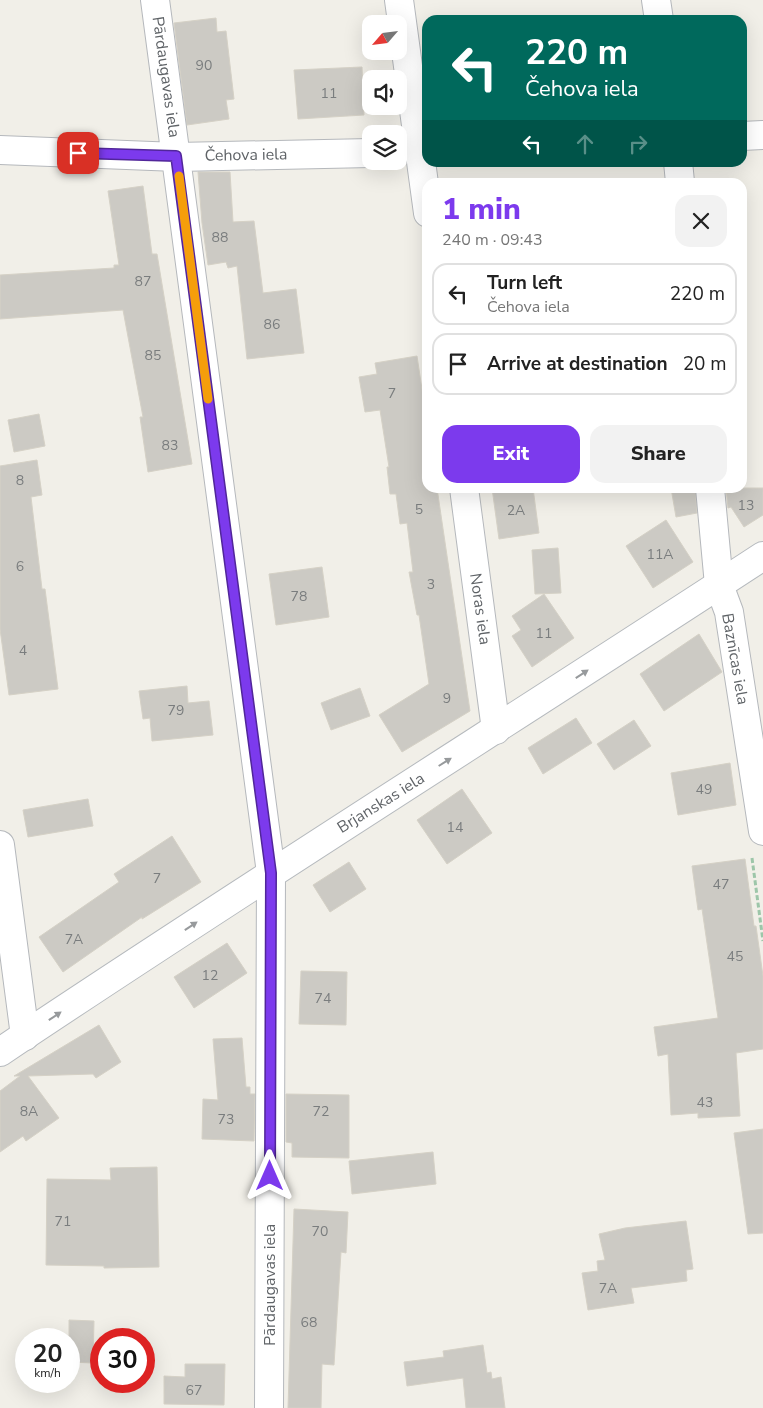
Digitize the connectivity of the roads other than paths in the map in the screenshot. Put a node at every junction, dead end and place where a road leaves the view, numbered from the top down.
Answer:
1 (155, 0) edge
2 (399, 0) edge
3 (656, 0) edge
4 (658, 15) edge
5 (747, 136) edge
6 (763, 136) edge
7 (0, 150) edge
8 (415, 152) edge
9 (362, 153) edge
10 (176, 156) junction
11 (422, 185) edge
12 (465, 493) edge
13 (710, 493) edge
14 (763, 556) edge
15 (719, 585) junction
16 (496, 730) junction
17 (763, 831) edge
18 (0, 845) edge
19 (271, 873) junction
20 (25, 1036) junction
21 (0, 1052) edge
22 (269, 1408) edge

1 - 10 street, Pārdaugavas iela
2 - 8 street
3 - 4 street
5 - 6 street
7 - 10 street, Čehova iela
8 - 11 street
9 - 10 street, Čehova iela
10 - 19 street, Pārdaugavas iela
12 - 16 street, Noras iela
13 - 15 street, Baznīcas iela
14 - 15 street, Brjanskas iela
16 -> 15 street, Brjanskas iela
15 - 17 street, Baznīcas iela
19 -> 16 street, Brjanskas iela
18 - 20 street
20 -> 19 street, Brjanskas iela
19 - 22 street, Pārdaugavas iela
20 - 21 street, Brjanskas iela

